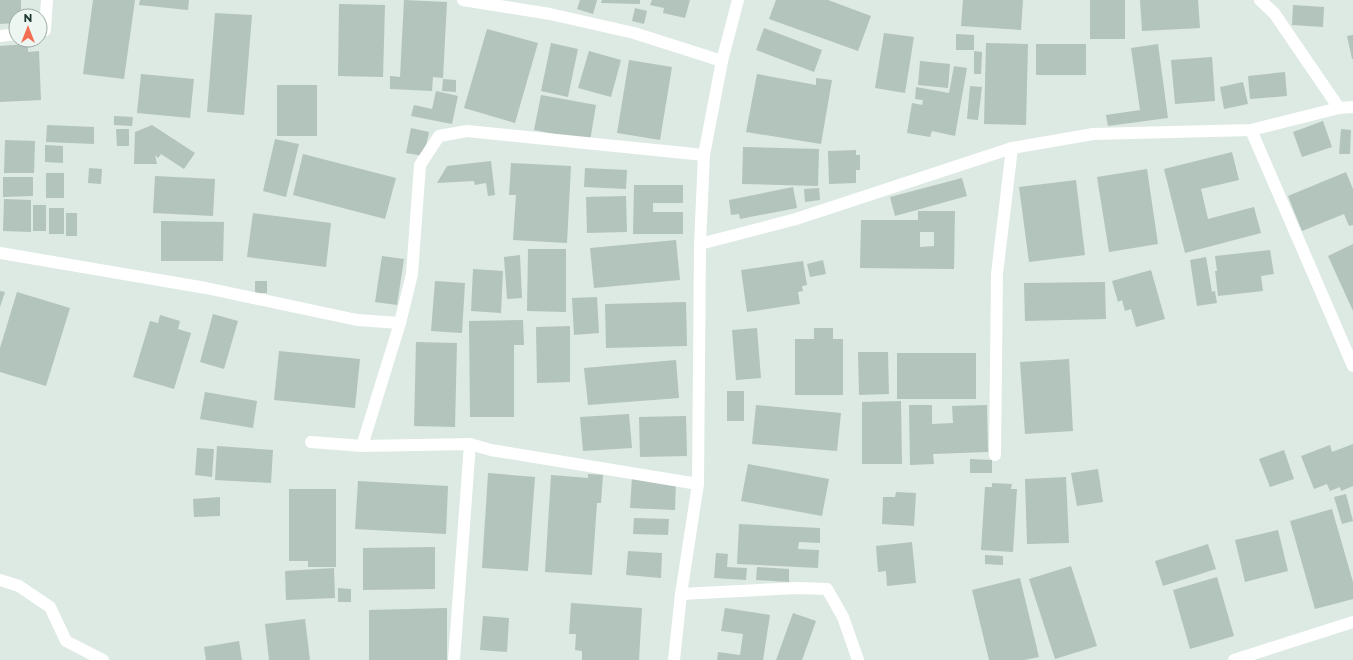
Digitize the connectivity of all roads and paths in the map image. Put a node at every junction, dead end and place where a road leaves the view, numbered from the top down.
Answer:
1 (464, 0) edge
2 (738, 0) edge
3 (1260, 0) edge
4 (722, 61) junction
5 (1353, 107) edge
6 (1339, 108) junction
7 (1251, 130) junction
8 (1012, 148) junction
9 (704, 155) junction
10 (700, 244) junction
11 (0, 253) edge
12 (400, 323) junction
13 (1353, 366) edge
14 (311, 442) dead end
15 (470, 444) junction
16 (362, 446) junction
17 (995, 455) dead end
18 (698, 484) junction
19 (0, 580) edge
20 (681, 594) junction
21 (1353, 622) edge
22 (103, 660) edge
23 (454, 660) edge
24 (674, 660) edge
25 (858, 660) edge
26 (1234, 660) edge

1 - 4 street
2 - 4 street
3 - 6 street
4 - 9 street
5 - 6 street
6 - 7 street
7 - 8 street
7 - 13 street
8 - 10 street
8 - 17 street
9 - 10 street
9 - 12 street
10 - 18 street
11 - 12 street
12 - 16 street
14 - 16 street
15 - 16 street
15 - 18 street
15 - 23 street
18 - 20 street
19 - 22 street
20 - 24 street
20 - 25 street
21 - 26 street

